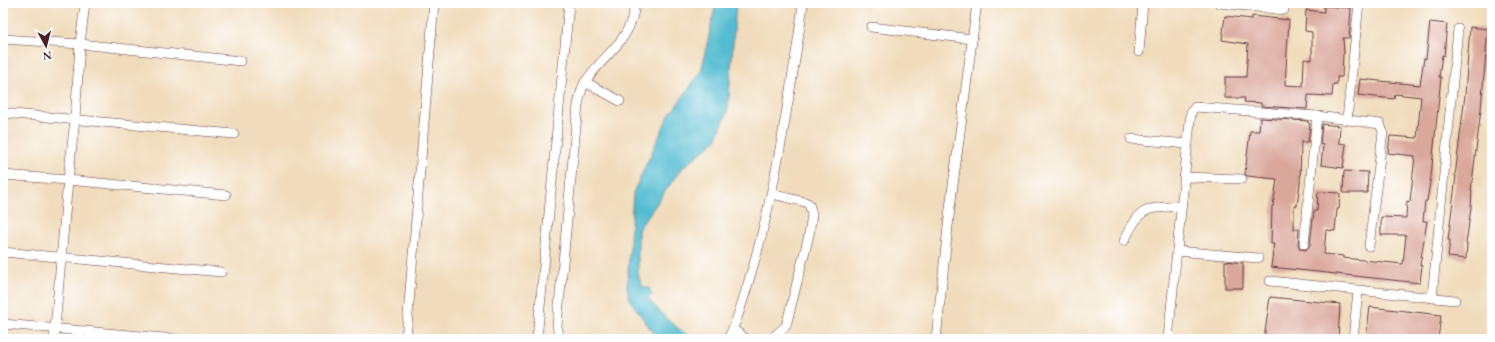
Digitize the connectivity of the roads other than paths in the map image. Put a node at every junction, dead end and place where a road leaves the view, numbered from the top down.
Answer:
1 (85, 3) edge
2 (434, 3) edge
3 (569, 3) edge
4 (635, 3) edge
5 (803, 3) edge
6 (977, 3) edge
7 (1143, 3) edge
8 (1220, 3) edge
9 (1356, 3) edge
10 (1284, 10) dead end
11 (871, 27) dead end
12 (1458, 29) dead end
13 (3, 39) edge
14 (972, 39) junction
15 (80, 44) junction
16 (1139, 52) dead end
17 (241, 61) dead end
18 (585, 82) junction
19 (620, 101) dead end
20 (3, 113) edge
21 (1317, 116) junction
22 (75, 119) junction
23 (1347, 119) junction
24 (234, 134) dead end
25 (1131, 139) dead end
26 (1188, 144) junction
27 (3, 176) edge
28 (1184, 177) junction
29 (1242, 179) dead end
30 (68, 180) junction
31 (772, 194) junction
32 (226, 195) dead end
33 (1181, 206) junction
34 (1124, 241) dead end
35 (1304, 244) dead end
36 (1369, 246) dead end
37 (3, 252) edge
38 (1177, 252) junction
39 (62, 256) junction
40 (1258, 258) dead end
41 (221, 272) dead end
42 (1270, 281) dead end
43 (1358, 290) junction
44 (1432, 298) junction
45 (1455, 300) dead end
46 (3, 324) edge
47 (55, 328) junction
48 (733, 329) junction
49 (54, 339) edge
50 (176, 339) edge
51 (406, 339) edge
52 (537, 339) edge
53 (560, 339) edge
54 (728, 339) edge
55 (746, 339) edge
56 (771, 339) edge
57 (936, 339) edge
58 (1168, 339) edge
59 (1353, 339) edge

1 - 15 street
2 - 51 street
3 - 52 street
4 - 18 street
5 - 31 street
6 - 14 street
7 - 16 street
8 - 10 street
9 - 23 street
11 - 14 street
12 - 44 street
13 - 15 street
14 - 57 street
15 - 17 street
15 - 22 street
18 - 19 street
18 - 53 street
20 - 22 street
21 - 23 street
21 - 26 street
21 - 35 street
22 - 24 street
22 - 30 street
23 - 36 street
25 - 26 street
26 - 28 street
27 - 30 street
28 - 29 street
28 - 33 street
30 - 32 street
30 - 39 street
31 - 48 street
31 - 56 street
33 - 34 street
33 - 38 street
37 - 39 street
38 - 40 street
38 - 58 street
39 - 41 street
39 - 47 street
42 - 43 street
43 - 44 street
43 - 59 street
44 - 45 street
46 - 47 street
47 - 49 street
47 - 50 street
48 - 54 street
48 - 55 street

